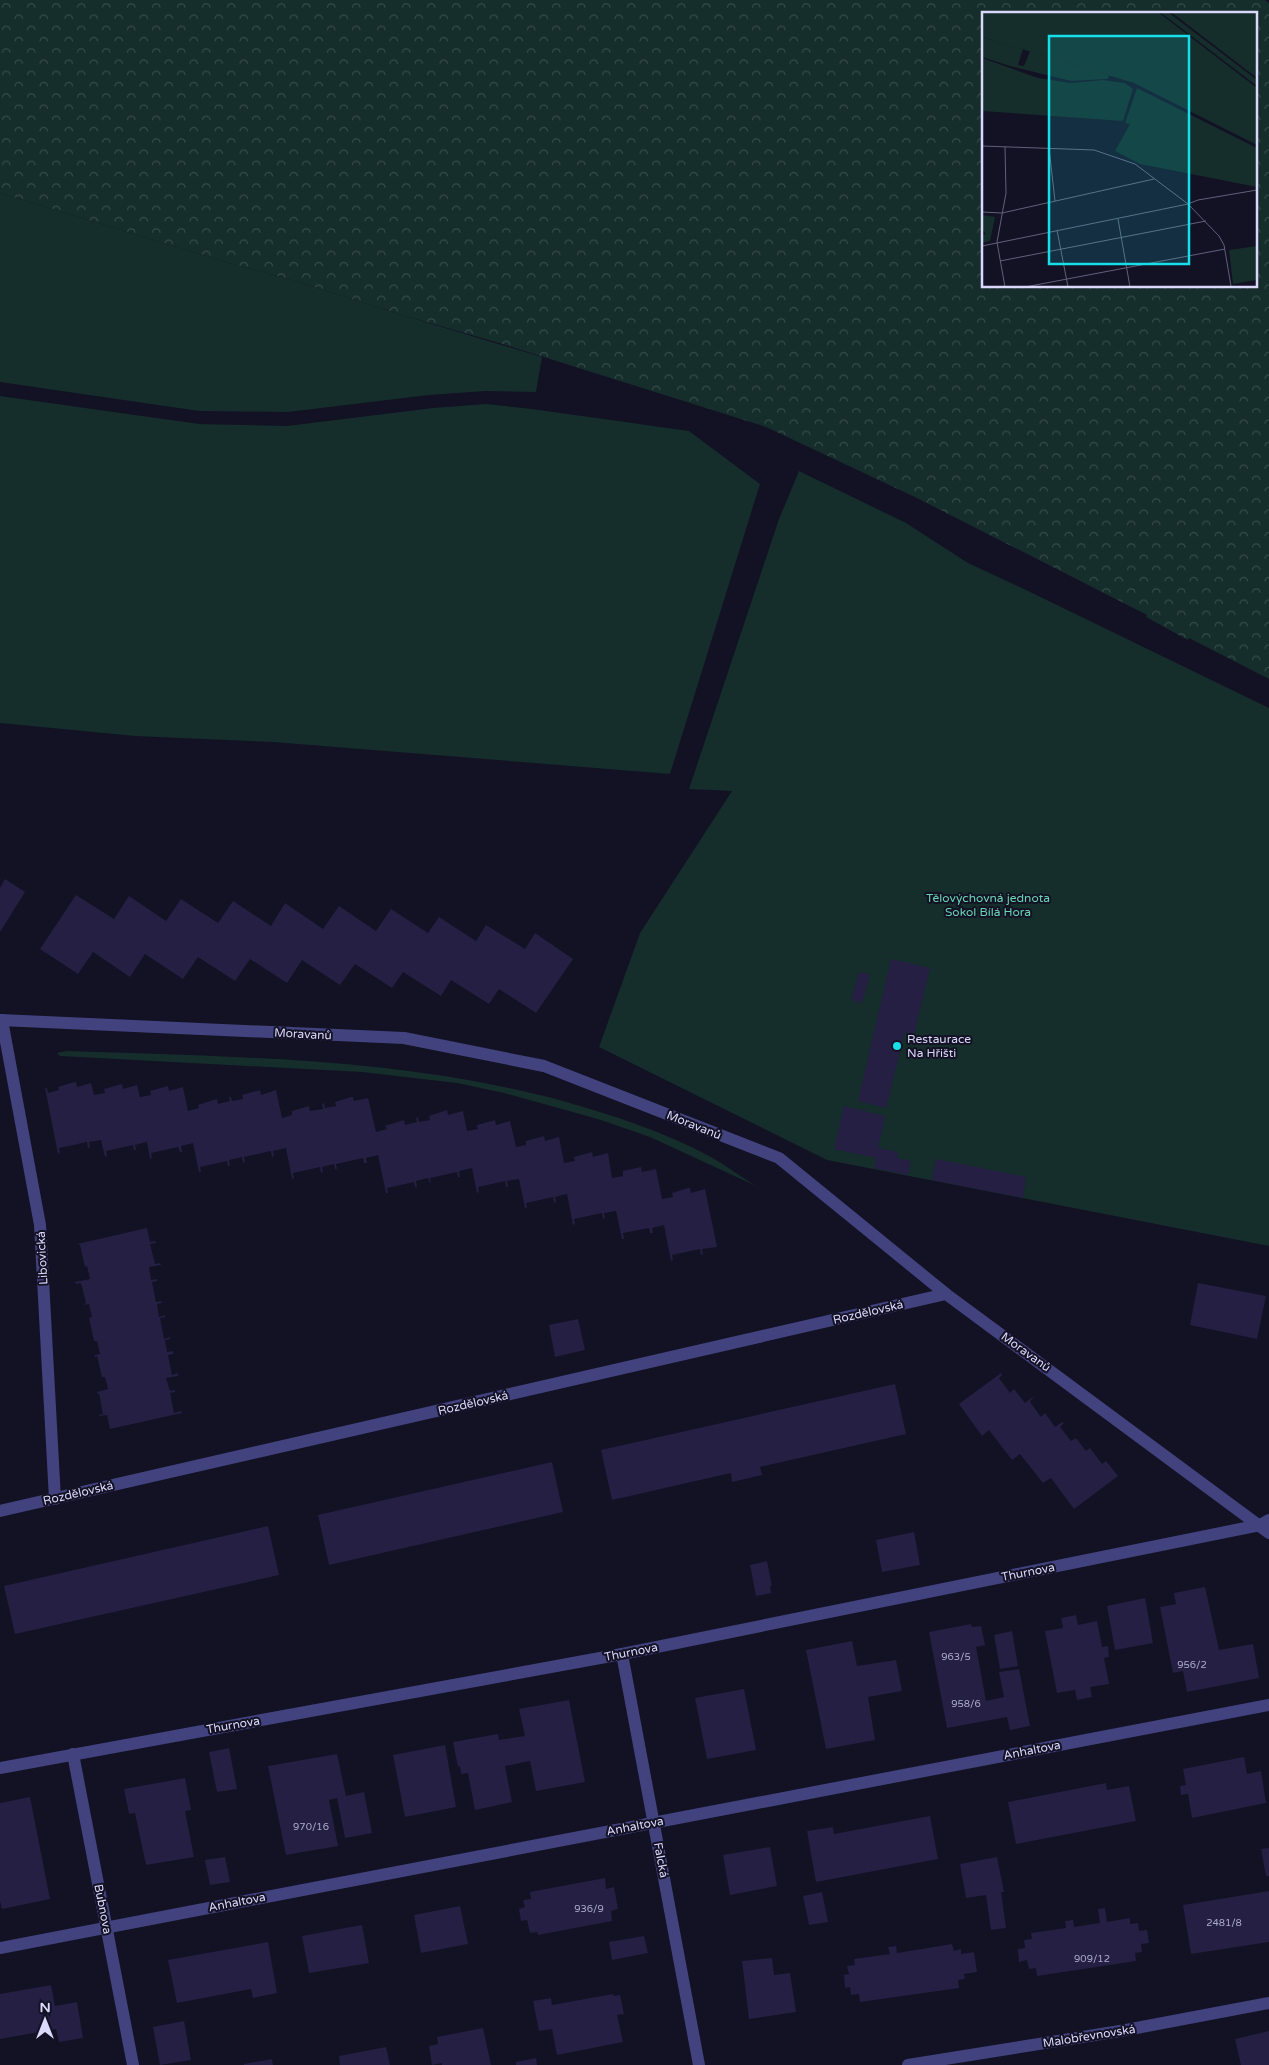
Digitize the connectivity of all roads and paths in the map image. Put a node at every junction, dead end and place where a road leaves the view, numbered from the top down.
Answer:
1 (1, 1020) edge
2 (946, 1294) junction
3 (55, 1499) junction
4 (0, 1511) edge
5 (1266, 1526) edge
6 (622, 1654) junction
7 (1269, 1704) edge
8 (73, 1754) junction
9 (0, 1768) edge
10 (654, 1822) junction
11 (106, 1927) junction
12 (0, 1948) edge
13 (1269, 2003) edge
14 (132, 2065) edge
15 (699, 2065) edge
16 (908, 2065) edge

1 - 2 street, Moravanů
1 - 3 street, Libovická
2 - 3 street, Rozdělovská
2 - 5 street, Moravanů
3 - 4 street, Rozdělovská
5 - 6 street, Thurnova
6 - 8 street, Thurnova
6 - 10 street, Falcká
7 - 10 street, Anhaltova
8 - 9 street, Thurnova
8 - 11 street, Bubnova
10 - 11 street, Anhaltova
10 - 15 street, Falcká
11 - 12 street, Anhaltova
11 - 14 street, Bubnova
13 - 16 street, Malobřevnovská

